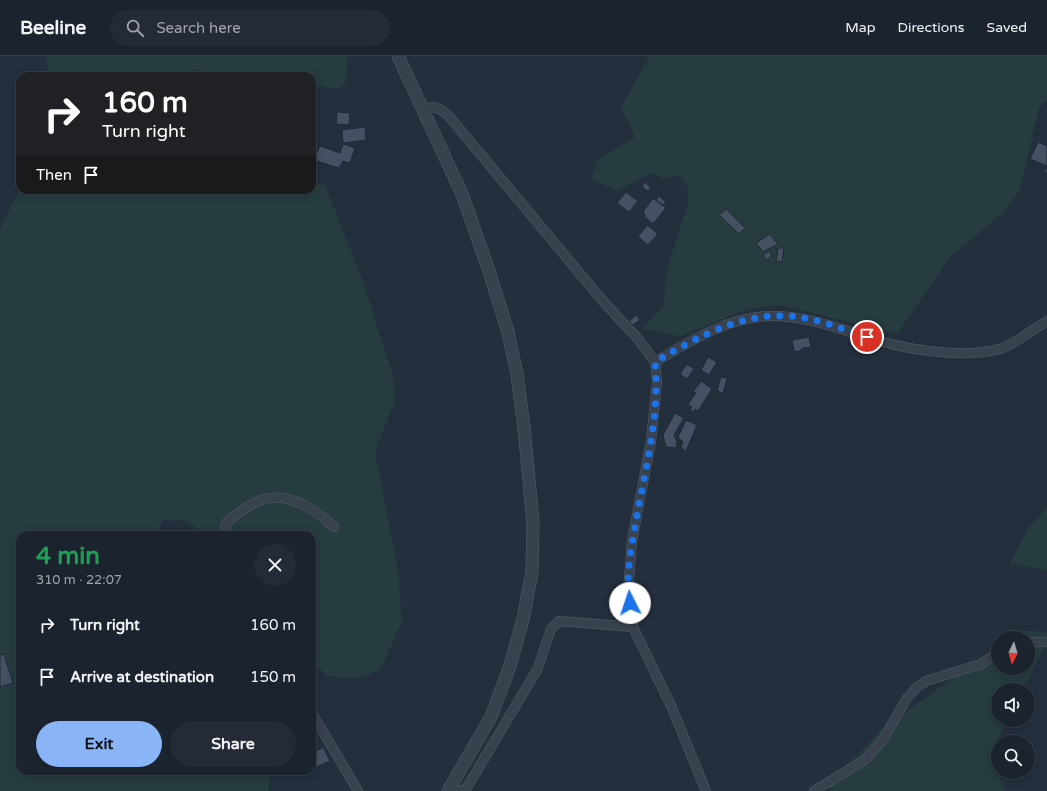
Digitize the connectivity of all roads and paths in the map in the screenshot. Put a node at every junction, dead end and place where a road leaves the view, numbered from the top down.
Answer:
1 (398, 56) edge
2 (422, 110) junction
3 (1047, 321) edge
4 (655, 362) junction
5 (334, 527) dead end
6 (225, 531) edge
7 (633, 627) junction
8 (1035, 642) edge
9 (1047, 642) edge
10 (991, 658) edge
11 (316, 721) edge
12 (358, 791) edge
13 (448, 791) edge
14 (459, 791) edge
15 (706, 791) edge
16 (814, 791) edge

1 - 2 street
2 - 4 street
2 - 13 street
3 - 4 street
4 - 7 street
5 - 6 street
7 - 14 street
7 - 15 street
8 - 9 street
10 - 16 street
11 - 12 street

